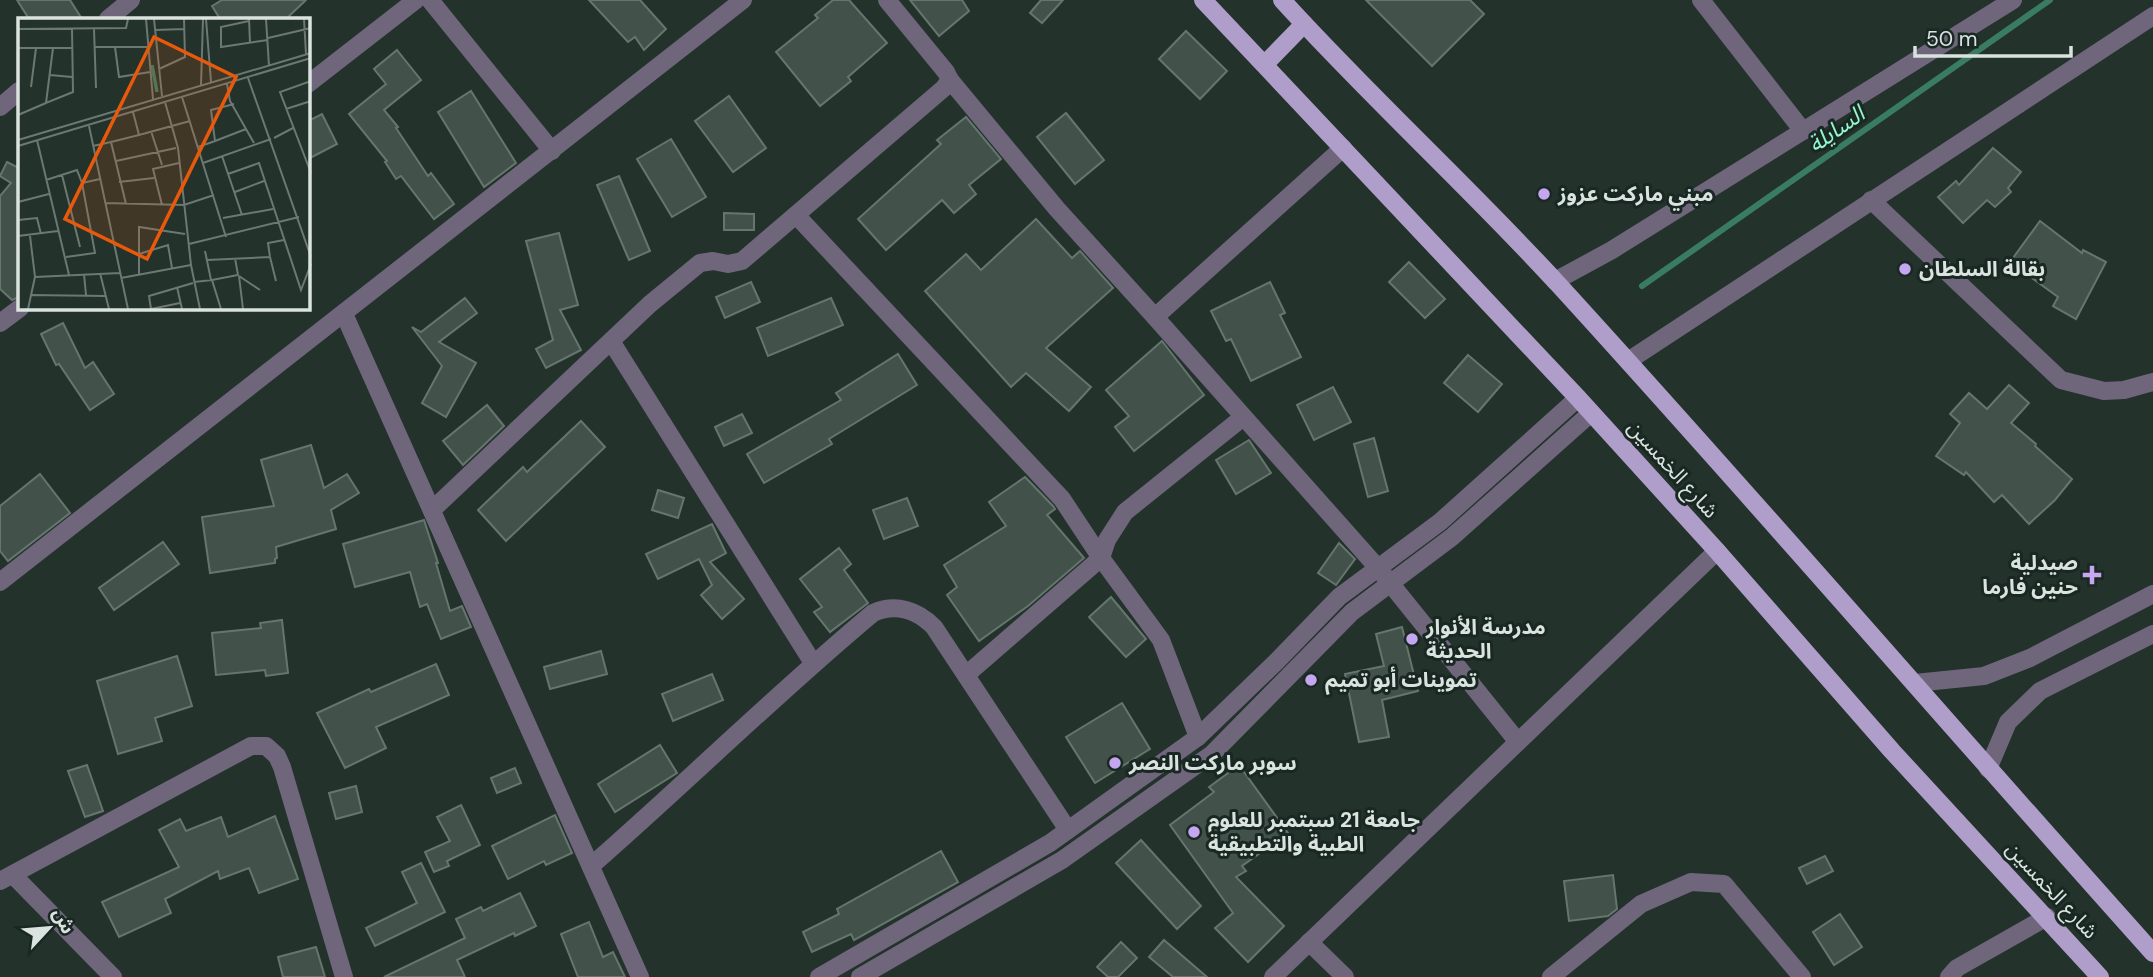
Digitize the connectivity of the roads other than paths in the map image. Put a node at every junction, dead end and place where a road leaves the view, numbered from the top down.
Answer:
1 (131, 0) edge
2 (416, 0) edge
3 (430, 0) edge
4 (743, 0) edge
5 (887, 0) edge
6 (1203, 0) edge
7 (1282, 0) edge
8 (1700, 0) edge
9 (2013, 0) edge
10 (2153, 16) edge
11 (109, 18) edge
12 (1304, 24) junction
13 (1265, 64) junction
14 (950, 80) junction
15 (310, 82) edge
16 (18, 92) edge
17 (0, 107) edge
18 (1803, 131) junction
19 (1343, 148) junction
20 (552, 151) junction
21 (1871, 201) junction
22 (796, 215) junction
23 (1555, 281) junction
24 (18, 310) edge
25 (344, 314) junction
26 (1155, 317) junction
27 (0, 323) edge
28 (611, 341) junction
29 (1628, 361) junction
30 (2153, 382) edge
31 (1578, 398) junction
32 (1591, 413) junction
33 (1242, 418) junction
34 (432, 510) junction
35 (1717, 551) junction
36 (1101, 558) junction
37 (1378, 568) junction
38 (0, 582) edge
39 (1390, 584) junction
40 (2153, 594) edge
41 (2153, 634) edge
42 (813, 663) junction
43 (966, 675) junction
44 (1915, 683) junction
45 (1198, 737) junction
46 (1518, 742) junction
47 (1988, 769) junction
48 (1069, 830) junction
49 (591, 866) junction
50 (6, 878) edge
51 (2047, 917) junction
52 (1309, 942) junction
53 (2153, 953) edge
54 (113, 977) edge
55 (344, 977) edge
56 (640, 977) edge
57 (819, 977) edge
58 (860, 977) edge
59 (1273, 977) edge
60 (1345, 977) edge
61 (1551, 977) edge
62 (1802, 977) edge
63 (1949, 977) edge
64 (2101, 977) edge

1 - 11 street
2 - 15 street
3 - 20 street
4 - 20 street
5 - 14 street
6 - 13 main road, شارع الخمسين
7 - 12 main road, شارع الخمسين
8 - 18 street
9 - 18 street
10 - 21 street
12 - 13 main road
12 - 23 main road, شارع الخمسين
13 - 19 main road, شارع الخمسين
14 - 22 street
14 - 26 street
16 - 17 street
18 - 23 street
19 - 26 street
19 - 31 main road, شارع الخمسين
20 - 25 street
21 - 29 street
21 - 30 street
22 - 28 street
22 - 36 street
23 - 29 main road, شارع الخمسين
24 - 27 street
25 - 34 street
25 - 38 street
26 - 33 street
28 - 34 street
28 - 42 street
29 - 44 main road, شارع الخمسين
31 - 32 main road, شارع الخمسين
31 - 37 street
32 - 35 main road, شارع الخمسين
32 - 39 street
33 - 36 street
33 - 37 street
34 - 49 street
35 - 46 street
35 - 51 main road, شارع الخمسين
36 - 43 street
36 - 45 street
37 - 39 street
37 - 45 street
39 - 46 street
39 - 58 street
40 - 44 street
41 - 47 street
42 - 43 street
42 - 49 street
43 - 48 street
44 - 47 main road, شارع الخمسين
45 - 48 street
46 - 52 street
47 - 53 main road, شارع الخمسين
48 - 57 street
49 - 56 street
50 - 54 street
50 - 55 street
51 - 63 street
51 - 64 main road, شارع الخمسين
52 - 59 street
52 - 60 street
61 - 62 street

